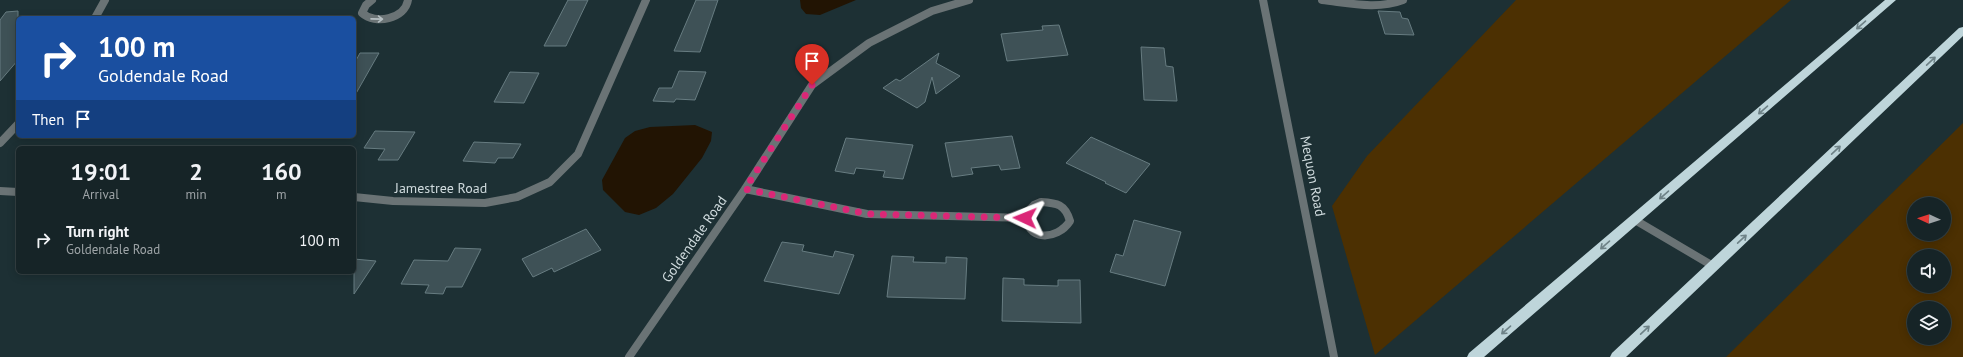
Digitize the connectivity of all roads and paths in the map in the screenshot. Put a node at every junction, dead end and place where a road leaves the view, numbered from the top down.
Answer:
1 (105, 0) edge
2 (372, 0) edge
3 (408, 0) edge
4 (646, 0) edge
5 (969, 0) edge
6 (1253, 0) edge
7 (1263, 0) edge
8 (1322, 0) edge
9 (1403, 0) edge
10 (1891, 0) edge
11 (97, 16) edge
12 (1963, 30) edge
13 (16, 126) edge
14 (0, 143) edge
15 (745, 189) junction
16 (0, 192) edge
17 (16, 192) edge
18 (356, 197) edge
19 (1025, 218) junction
20 (1634, 220) junction
21 (1713, 266) junction
22 (629, 357) edge
23 (1334, 357) edge
24 (1474, 357) edge
25 (1617, 357) edge

1 - 11 street
2 -> 3 street
4 - 18 street, Jamestree Road
5 - 15 street, Goldendale Road
6 - 7 street
7 - 23 street, Mequon Road
8 - 9 street
10 -> 20 highway
21 -> 12 highway
13 - 14 street
15 - 19 street
15 - 22 street, Goldendale Road
16 - 17 street
19 - 19 street
20 - 21 street
20 -> 24 highway
25 -> 21 highway

